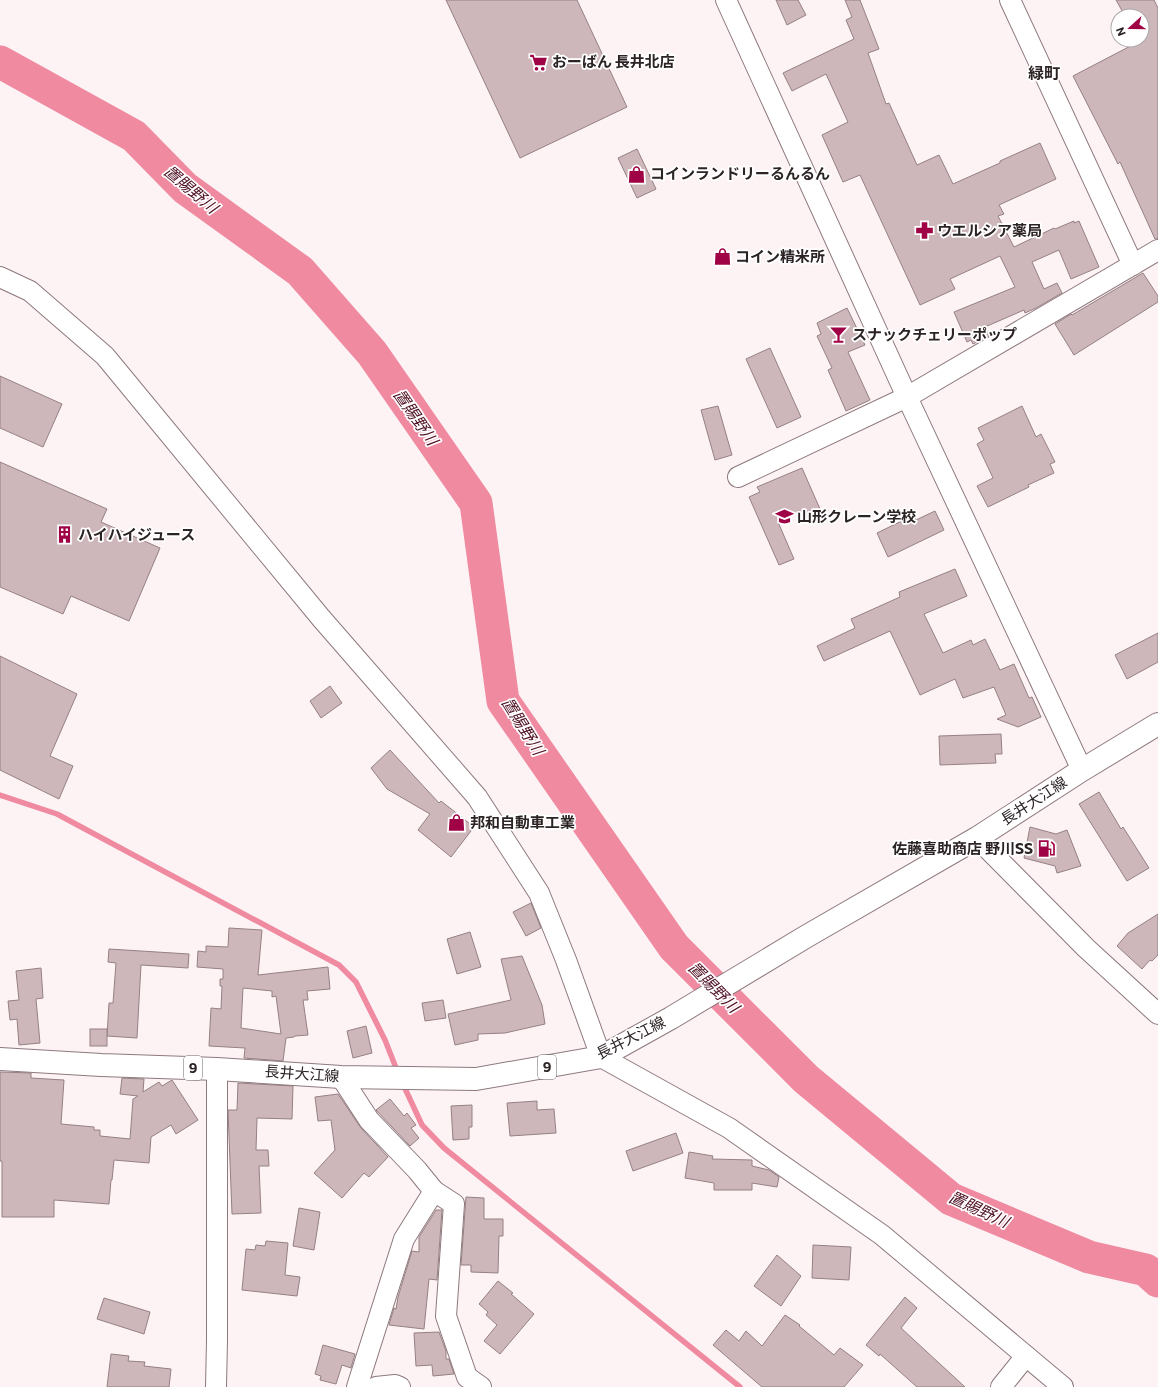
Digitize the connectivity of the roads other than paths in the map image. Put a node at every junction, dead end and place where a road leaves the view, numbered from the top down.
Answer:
1 (726, 0) edge
2 (1010, 0) edge
3 (1158, 250) edge
4 (1133, 265) junction
5 (0, 277) edge
6 (907, 397) junction
7 (738, 477) dead end
8 (1158, 724) edge
9 (1082, 770) junction
10 (977, 838) junction
11 (1158, 1014) edge
12 (601, 1057) junction
13 (0, 1059) edge
14 (217, 1069) junction
15 (341, 1077) junction
16 (434, 1192) junction
17 (1026, 1356) junction
18 (216, 1387) edge
19 (357, 1387) edge
20 (376, 1387) edge
21 (400, 1387) edge
22 (481, 1387) edge
23 (1001, 1387) edge
24 (1063, 1387) edge

1 - 6 street
2 - 4 street
3 - 4 street
4 - 6 street
5 - 12 street
6 - 7 street
6 - 9 street
8 - 9 main road, 長井大江線 / 9
9 - 10 main road, 長井大江線 / 9
10 - 11 street
10 - 12 main road, 長井大江線 / 9
12 - 15 main road, 長井大江線 / 9
12 - 17 street
13 - 14 main road, 長井大江線 / 9
14 - 15 main road, 長井大江線 / 9
14 - 18 street
15 - 16 street
16 - 19 street
16 - 22 street
17 - 23 street
17 - 24 street
20 - 21 street

